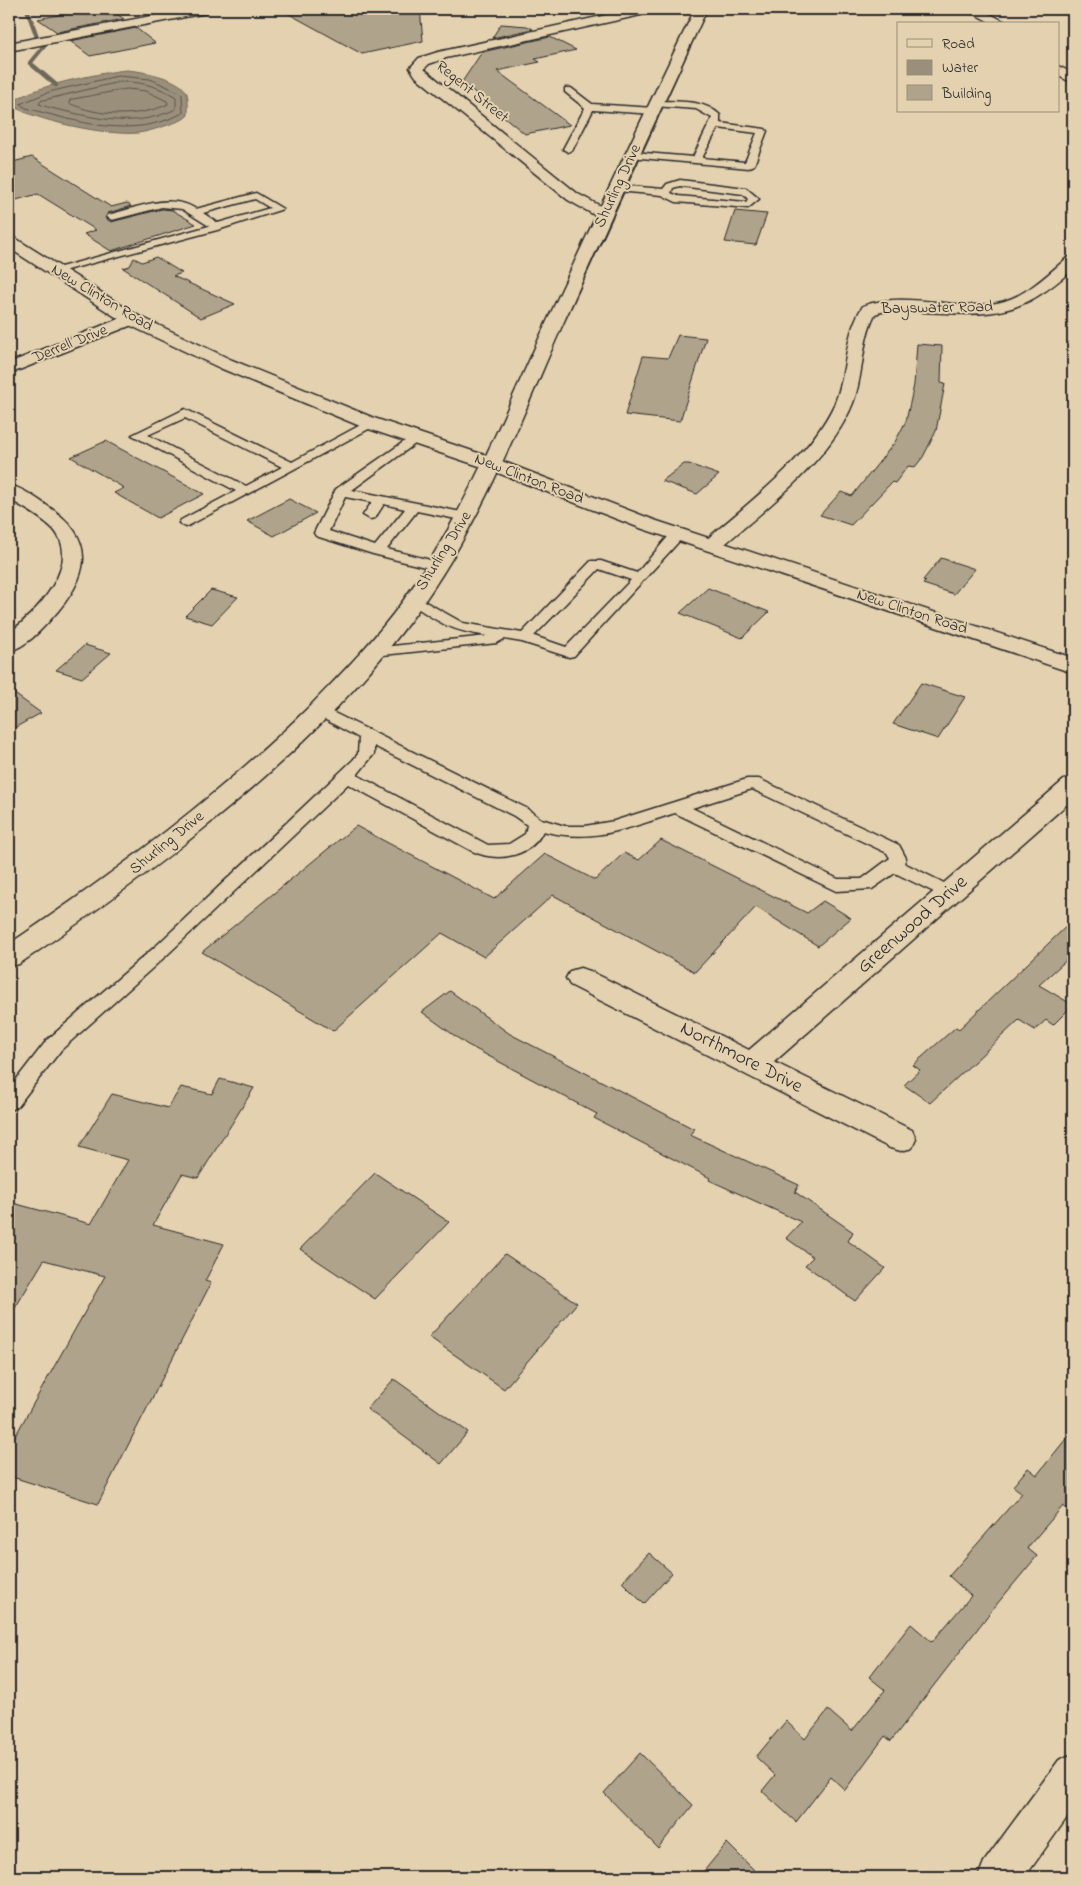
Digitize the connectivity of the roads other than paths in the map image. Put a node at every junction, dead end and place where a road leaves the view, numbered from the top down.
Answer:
1 (206, 9) edge
2 (650, 9) edge
3 (701, 9) edge
4 (972, 9) edge
5 (999, 22) edge
6 (9, 47) edge
7 (1060, 71) edge
8 (1073, 79) edge
9 (568, 90) dead end
10 (590, 107) junction
11 (655, 107) junction
12 (715, 125) junction
13 (568, 149) dead end
14 (632, 155) junction
15 (696, 160) junction
16 (617, 188) junction
17 (666, 192) junction
18 (196, 212) junction
19 (604, 214) junction
20 (112, 217) dead end
21 (218, 227) junction
22 (9, 241) edge
23 (1073, 261) edge
24 (55, 270) junction
25 (131, 319) junction
26 (9, 368) edge
27 (372, 424) junction
28 (415, 438) junction
29 (492, 464) junction
30 (291, 466) junction
31 (9, 491) edge
32 (245, 491) junction
33 (341, 492) junction
34 (380, 500) junction
35 (413, 507) junction
36 (370, 515) dead end
37 (466, 517) junction
38 (186, 523) dead end
39 (360, 530) dead end
40 (678, 534) junction
41 (350, 543) junction
42 (712, 545) junction
43 (378, 551) junction
44 (437, 566) junction
45 (640, 578) junction
46 (414, 600) junction
47 (578, 623) dead end
48 (593, 628) junction
49 (508, 636) junction
50 (525, 638) junction
51 (9, 644) edge
52 (373, 652) junction
53 (1073, 666) edge
54 (318, 710) junction
55 (367, 736) junction
56 (348, 777) junction
57 (1073, 786) edge
58 (678, 808) junction
59 (535, 823) junction
60 (894, 865) junction
61 (950, 893) junction
62 (9, 957) edge
63 (580, 978) dead end
64 (754, 1064) junction
65 (9, 1102) edge
66 (901, 1139) dead end
67 (1073, 1774) edge
68 (999, 1877) edge

1 - 6 street
2 - 19 street, Regent Street
3 - 11 street, Shurling Drive
4 - 5 street
7 - 8 street
9 - 10 lane
10 - 11 lane
10 - 13 lane
11 - 12 lane
11 - 14 street, Shurling Drive
12 - 15 lane
12 - 15 lane
14 - 15 lane
14 - 16 street, Shurling Drive
16 - 17 lane
16 - 19 street, Shurling Drive
17 - 17 lane
18 - 20 lane
18 - 21 lane
18 - 21 lane
19 - 29 street, Shurling Drive
21 - 24 lane
22 - 24 street, New Clinton Road
23 - 42 street, Bayswater Road
24 - 25 street, New Clinton Road
25 - 26 street, Derrell Drive
25 - 27 street, New Clinton Road
27 - 28 street, New Clinton Road
27 - 30 lane
28 - 29 street, New Clinton Road
28 - 33 lane
29 - 37 street, Shurling Drive
29 - 40 street, New Clinton Road
30 - 32 lane
30 - 32 lane
31 - 51 street
32 - 38 lane
33 - 34 lane
33 - 41 lane
34 - 35 lane
34 - 36 lane
35 - 37 lane
35 - 43 lane
37 - 44 street, Shurling Drive
39 - 41 lane
40 - 42 street, New Clinton Road
40 - 45 lane
41 - 43 lane
42 - 53 street, New Clinton Road
43 - 44 lane
44 - 46 street, Shurling Drive
45 - 48 lane
45 - 50 lane
46 - 49 lane
46 - 52 street, Shurling Drive
47 - 48 lane
48 - 50 lane
49 - 50 lane
49 - 52 lane
52 - 54 street, Shurling Drive
54 - 55 lane
54 - 62 street, Shurling Drive
55 - 56 lane
55 - 59 lane
56 - 59 lane
56 - 65 lane
57 - 61 street, Greenwood Drive
58 - 59 lane
58 - 60 lane
58 - 60 lane
60 - 61 lane
61 - 64 street, Greenwood Drive
63 - 64 street, Northmore Drive
64 - 66 street, Northmore Drive
67 - 68 street

